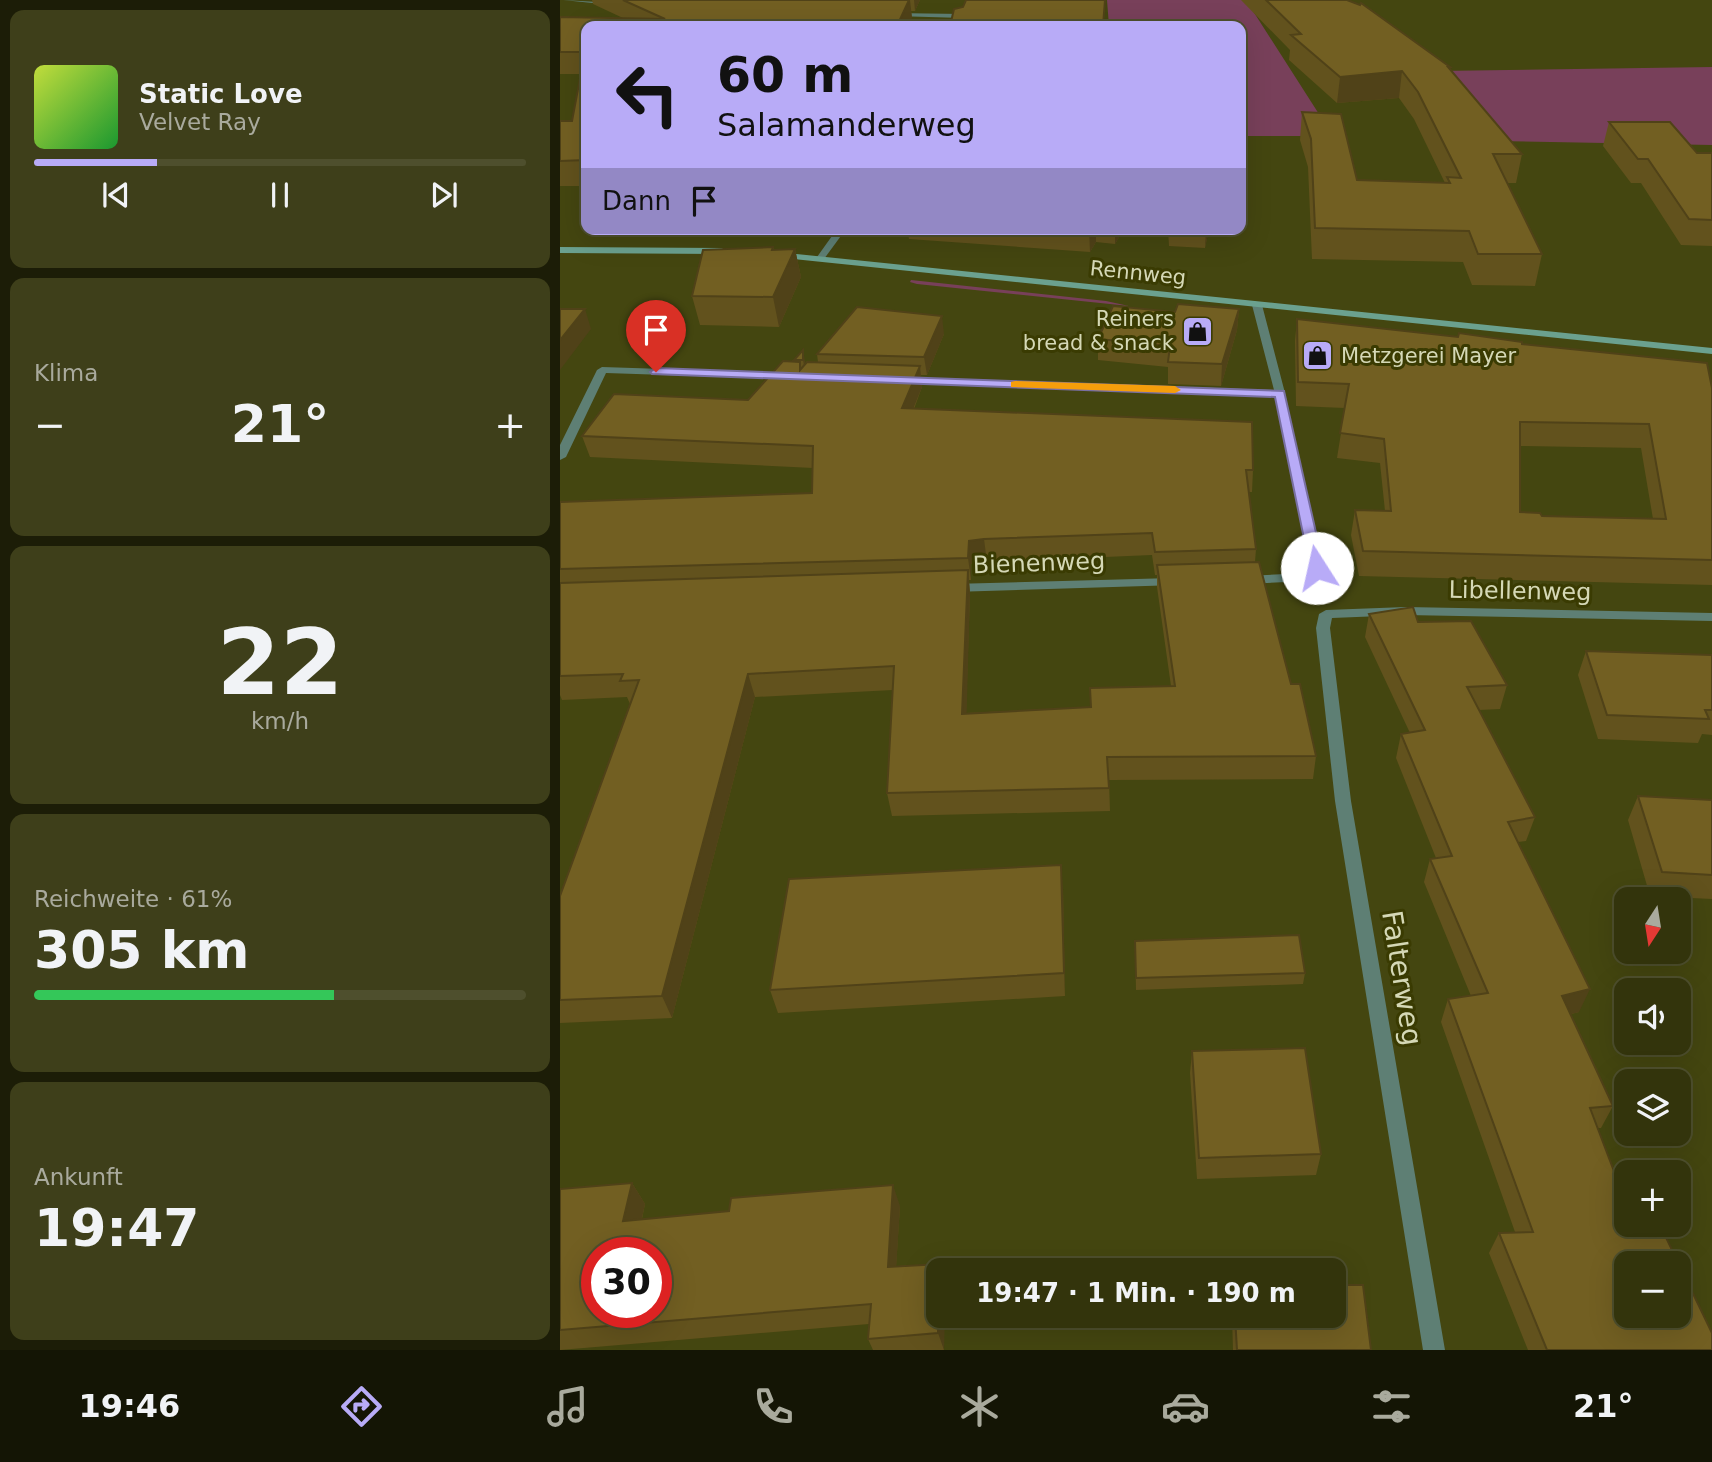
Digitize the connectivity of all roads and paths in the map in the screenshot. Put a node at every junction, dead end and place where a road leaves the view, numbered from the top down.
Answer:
1 (566, 0) edge
2 (595, 1) edge
3 (626, 3) edge
4 (966, 8) edge
5 (887, 13) edge
6 (963, 16) junction
7 (961, 21) edge
8 (838, 235) edge
9 (560, 250) edge
10 (730, 251) edge
11 (762, 254) edge
12 (821, 257) junction
13 (1257, 305) junction
14 (1712, 351) edge
15 (796, 377) edge
16 (892, 380) edge
17 (1280, 393) junction
18 (560, 457) edge
19 (1227, 581) edge
20 (1185, 582) edge
21 (935, 589) edge
22 (1326, 614) joint
23 (1712, 617) edge
24 (1434, 1350) edge

1 - 2 street
2 - 3 street
4 - 6 street
5 - 6 street
6 - 7 street
8 - 12 street
9 - 10 main road
11 - 12 main road, Rennweg
12 - 13 main road, Rennweg
13 - 14 main road, Rennweg
13 - 17 street
15 - 18 street
16 - 17 street
17 - 19 street
20 - 21 street, Bienenweg
22 - 23 street, Libellenweg
22 - 24 street, Falterweg

